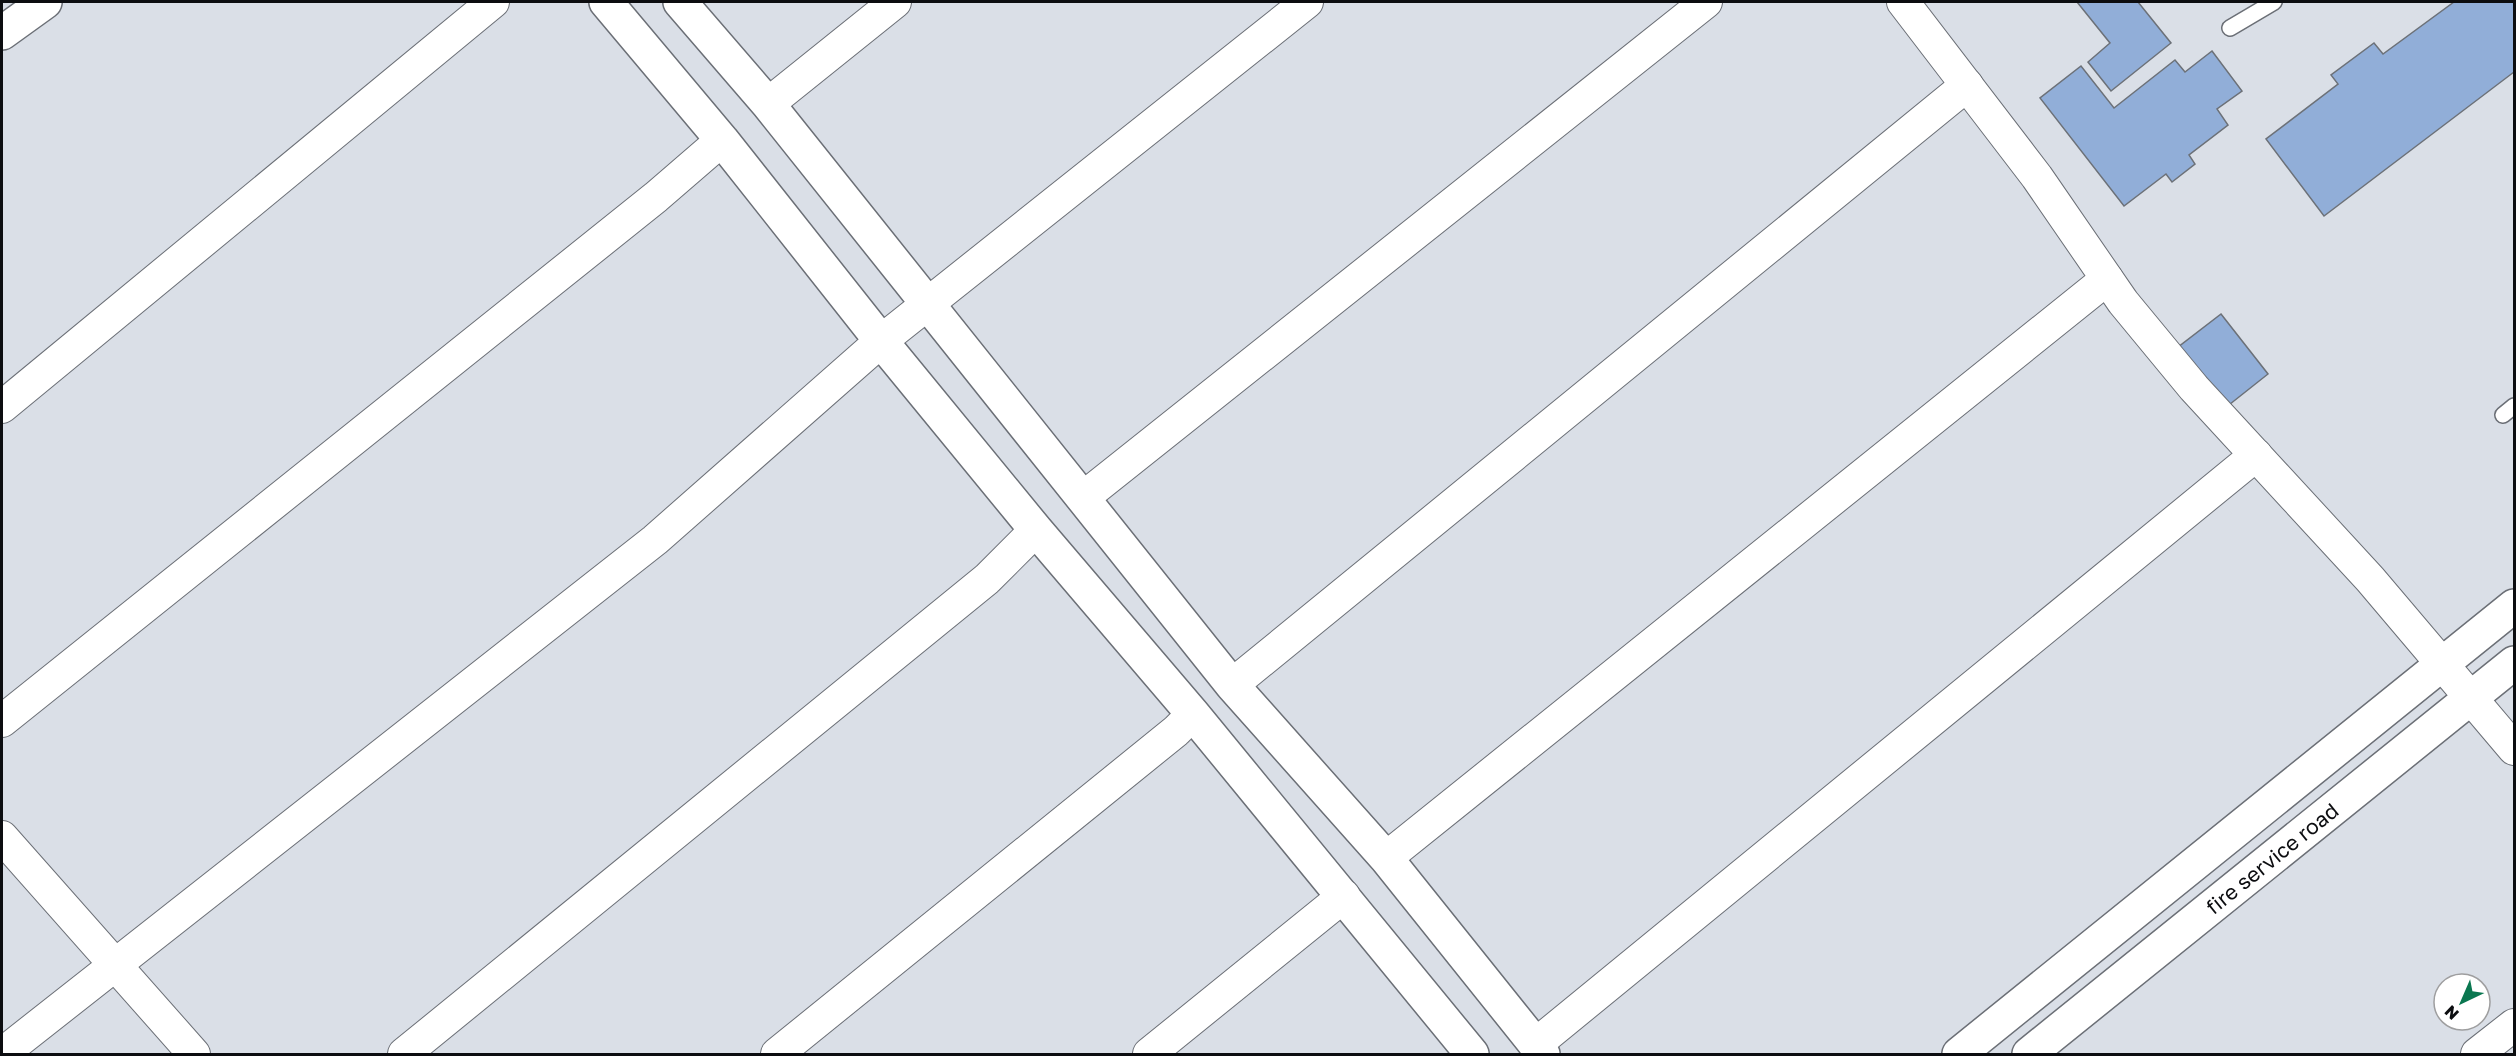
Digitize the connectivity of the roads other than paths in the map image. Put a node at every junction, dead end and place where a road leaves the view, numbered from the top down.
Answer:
1 (45, 2) edge
2 (493, 2) edge
3 (606, 2) edge
4 (680, 2) edge
5 (895, 2) edge
6 (1307, 2) edge
7 (1706, 2) edge
8 (1903, 2) edge
9 (2274, 2) edge
10 (2229, 28) dead end
11 (2, 33) edge
12 (1967, 85) junction
13 (768, 104) junction
14 (722, 140) junction
15 (2108, 279) junction
16 (927, 304) junction
17 (881, 341) junction
18 (2, 406) edge
19 (2256, 455) junction
20 (1084, 496) junction
21 (1036, 530) junction
22 (2514, 606) edge
23 (2444, 663) junction
24 (2514, 663) edge
25 (1232, 685) junction
26 (2472, 697) junction
27 (1193, 714) junction
28 (2, 721) edge
29 (2514, 748) edge
30 (2, 837) edge
31 (1386, 858) junction
32 (1344, 896) junction
33 (115, 965) junction
34 (2514, 1024) edge
35 (1539, 1050) edge
36 (2, 1054) edge
37 (194, 1054) edge
38 (404, 1054) edge
39 (777, 1054) edge
40 (1149, 1054) edge
41 (1472, 1054) edge
42 (1959, 1054) edge
43 (2029, 1054) edge
44 (2477, 1054) edge

1 - 11 main road
2 - 18 street
3 - 14 main road
4 - 13 main road
5 - 13 street
6 - 16 street
7 - 20 street
8 - 12 street
9 - 10 lane
12 - 15 street
12 - 25 street
13 - 16 main road
14 - 17 main road
14 - 28 street
15 - 19 street
15 - 31 street
16 - 17 street
16 - 20 main road
17 - 21 main road
17 - 33 street
19 - 23 street
19 - 35 street
20 - 25 main road
21 - 27 main road
21 - 38 street
22 - 23 main road
23 - 26 street
23 - 42 main road
24 - 26 main road, fire service road
25 - 31 main road
26 - 29 street
26 - 43 main road, fire service road
27 - 32 main road
27 - 39 street
30 - 33 street
31 - 35 main road
32 - 40 street
32 - 41 main road
33 - 36 street
33 - 37 street
34 - 44 street

